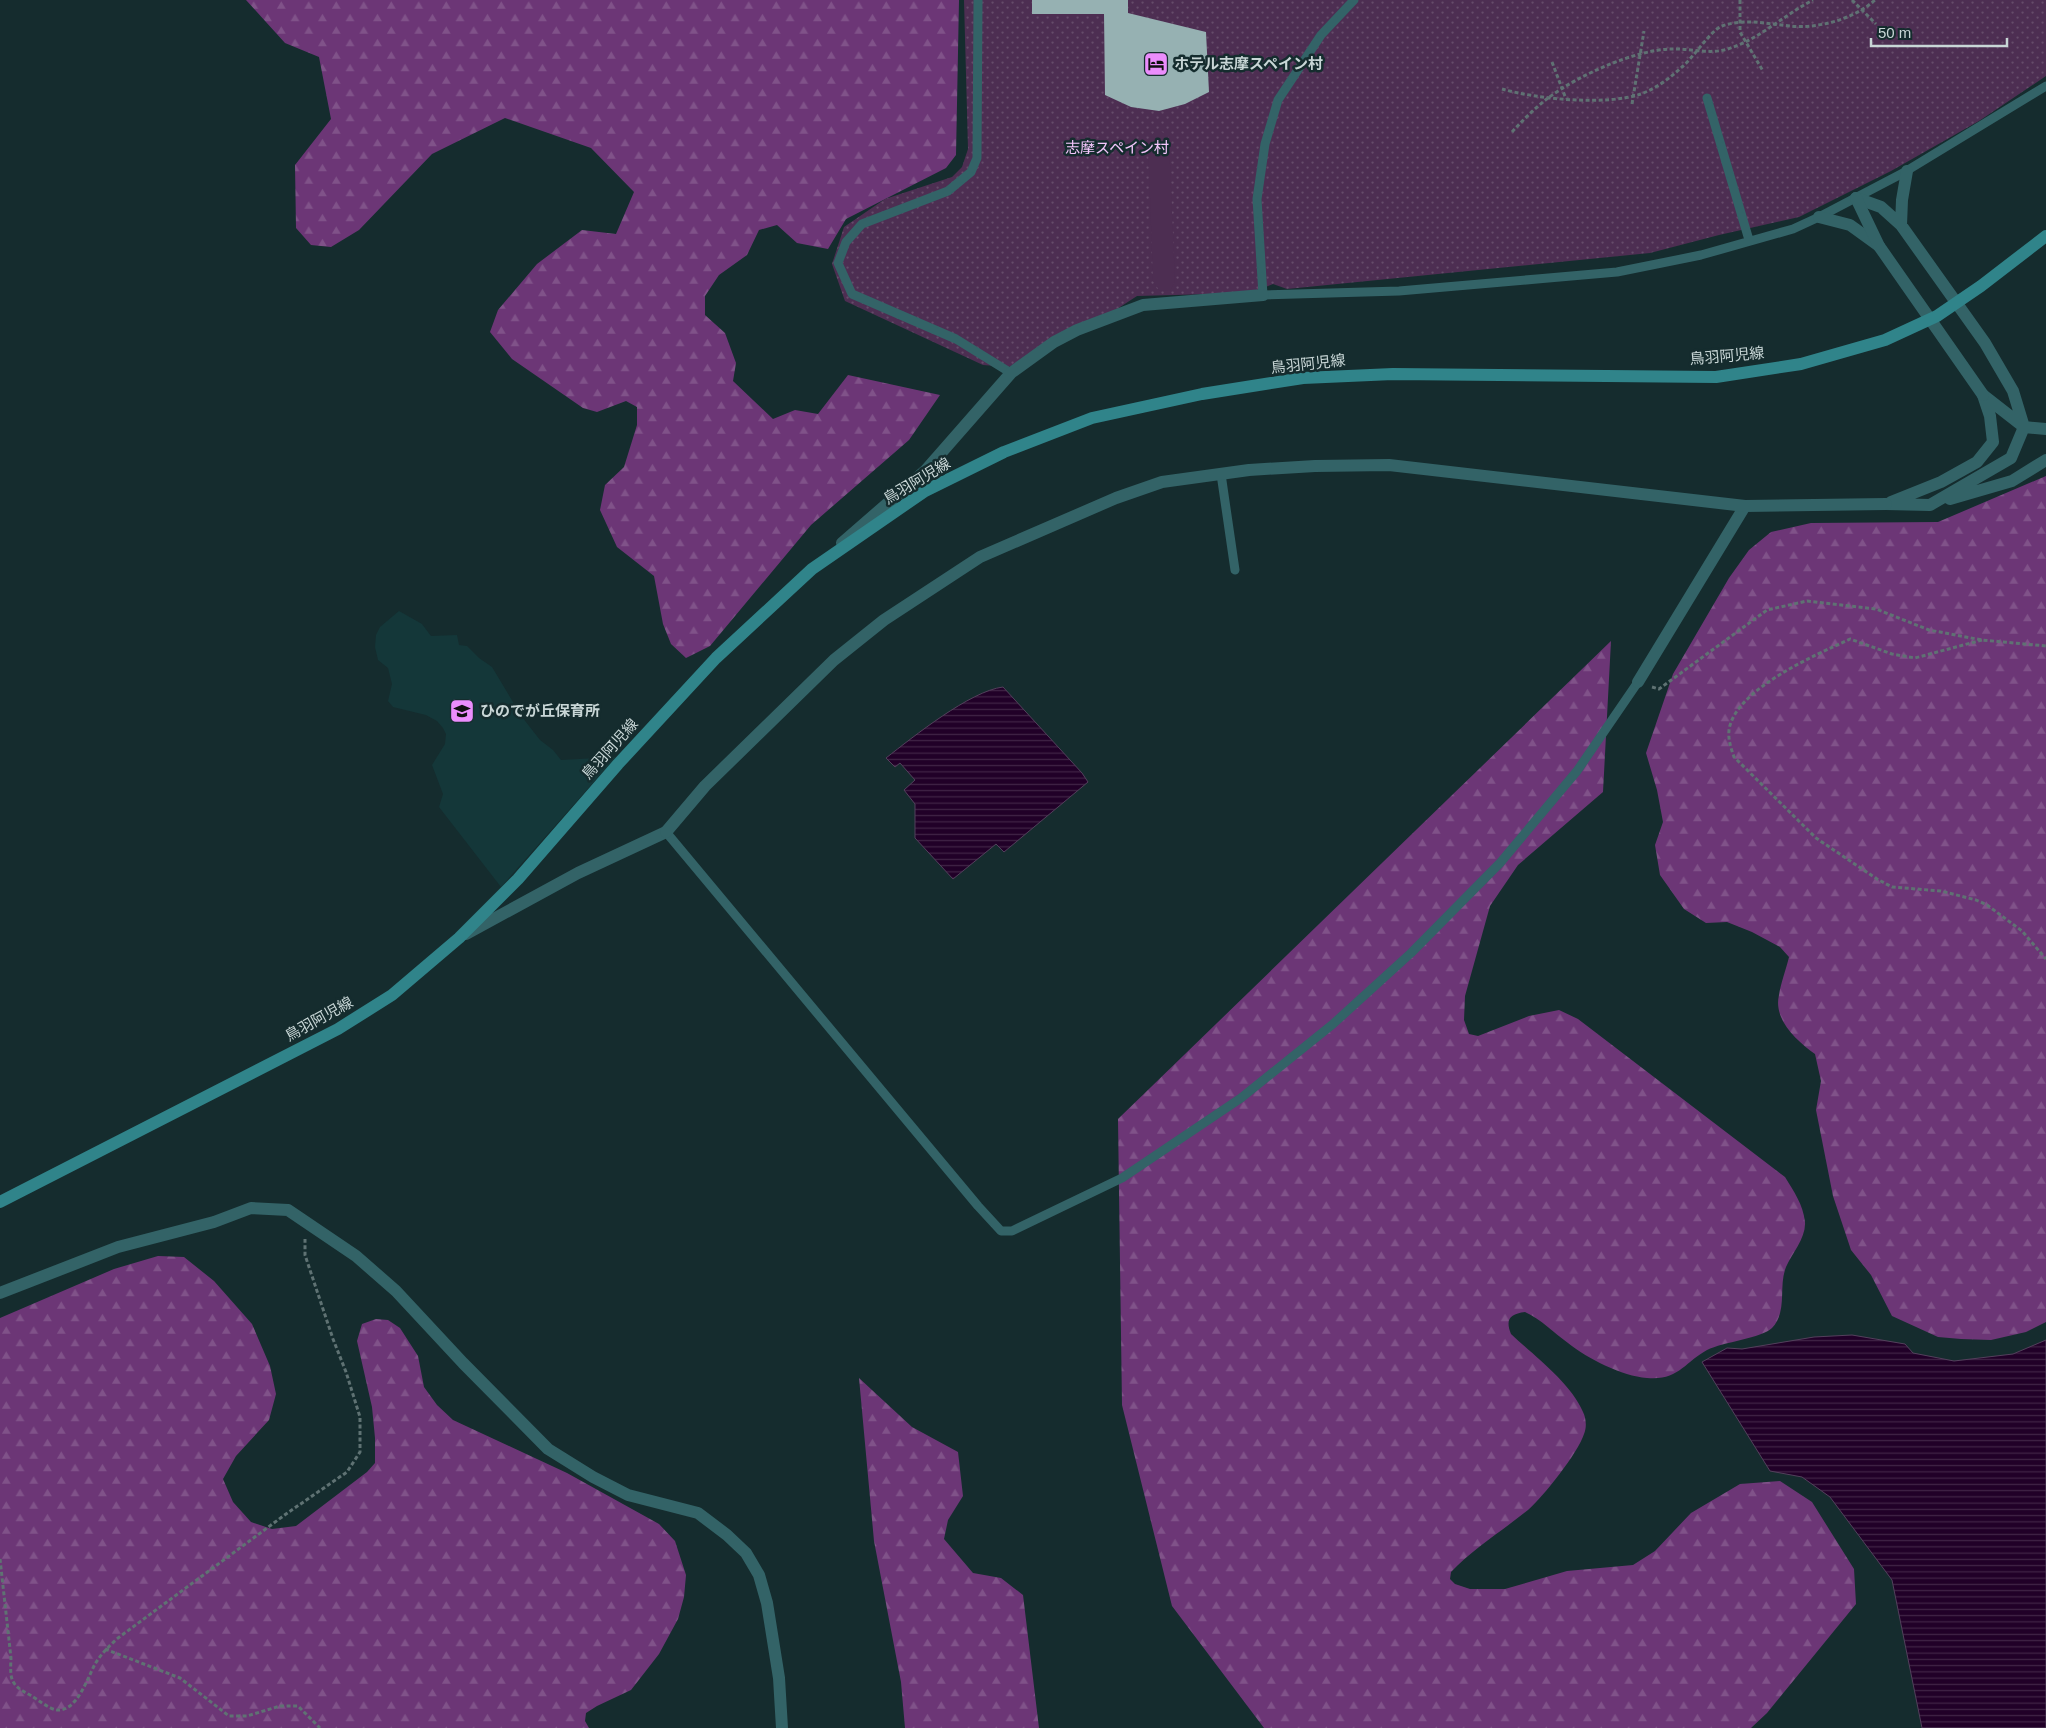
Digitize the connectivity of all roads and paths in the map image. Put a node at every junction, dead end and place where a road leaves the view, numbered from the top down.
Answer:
1 (978, 0) edge
2 (1354, 0) edge
3 (1740, 0) edge
4 (1813, 0) edge
5 (1852, 0) edge
6 (1875, 0) edge
7 (1861, 10) junction
8 (1739, 23) junction
9 (1775, 24) junction
10 (1876, 24) dead end
11 (1644, 31) dead end
12 (1745, 42) junction
13 (1698, 51) junction
14 (1641, 54) junction
15 (1552, 62) dead end
16 (1763, 70) dead end
17 (2046, 86) edge
18 (1502, 89) dead end
19 (1562, 89) junction
20 (1633, 96) junction
21 (1548, 98) junction
22 (1707, 98) dead end
23 (1566, 99) junction
24 (1632, 104) dead end
25 (1512, 132) dead end
26 (1907, 171) junction
27 (1856, 198) junction
28 (1819, 217) junction
29 (1901, 225) junction
30 (2046, 236) edge
31 (1749, 240) junction
32 (1879, 246) junction
33 (1263, 295) junction
34 (1011, 372) junction
35 (1983, 395) junction
36 (2024, 426) junction
37 (2046, 429) edge
38 (2046, 460) edge
39 (1221, 474) junction
40 (1886, 504) junction
41 (1930, 505) junction
42 (1745, 506) junction
43 (812, 569) junction
44 (1235, 570) dead end
45 (1982, 640) junction
46 (2046, 646) edge
47 (1638, 682) junction
48 (666, 832) junction
49 (459, 938) junction
50 (2046, 959) edge
51 (0, 1202) edge
52 (304, 1220) junction
53 (0, 1292) edge
54 (0, 1559) edge
55 (106, 1649) junction
56 (320, 1728) edge
57 (782, 1728) edge

1 - 34 lane
2 - 33 lane
3 - 8 path
4 - 9 path
5 - 7 path
6 - 7 path
7 - 9 path
7 - 10 path
8 - 9 path
8 - 12 path
8 - 13 path
9 - 12 path
11 - 14 path
12 - 13 path
12 - 16 path
13 - 14 path
13 - 20 path
14 - 19 path
14 - 20 path
15 - 19 path
17 - 26 lane
18 - 21 path
19 - 21 path
19 - 23 path
20 - 23 path
20 - 24 path
21 - 23 path
21 - 25 path
22 - 31 lane
26 - 27 lane
26 - 29 street
27 - 28 lane
27 - 29 street
27 - 32 street
28 - 31 lane
28 - 32 street
29 - 36 street
30 - 43 main road, 鳥羽阿児線
31 - 33 lane
32 - 35 street
33 - 34 street
34 - 43 street
35 - 36 street
35 - 40 street
36 - 37 street
36 - 41 street
38 - 41 street
39 - 42 street
39 - 44 lane
39 - 48 street
40 - 41 street
40 - 42 street
42 - 47 street
43 - 49 main road, 鳥羽阿児線
45 - 46 path
45 - 47 path
45 - 50 path
47 - 48 lane
48 - 49 street
49 - 51 main road, 鳥羽阿児線
52 - 53 street
52 - 55 path
52 - 57 street
54 - 55 path
55 - 56 path

